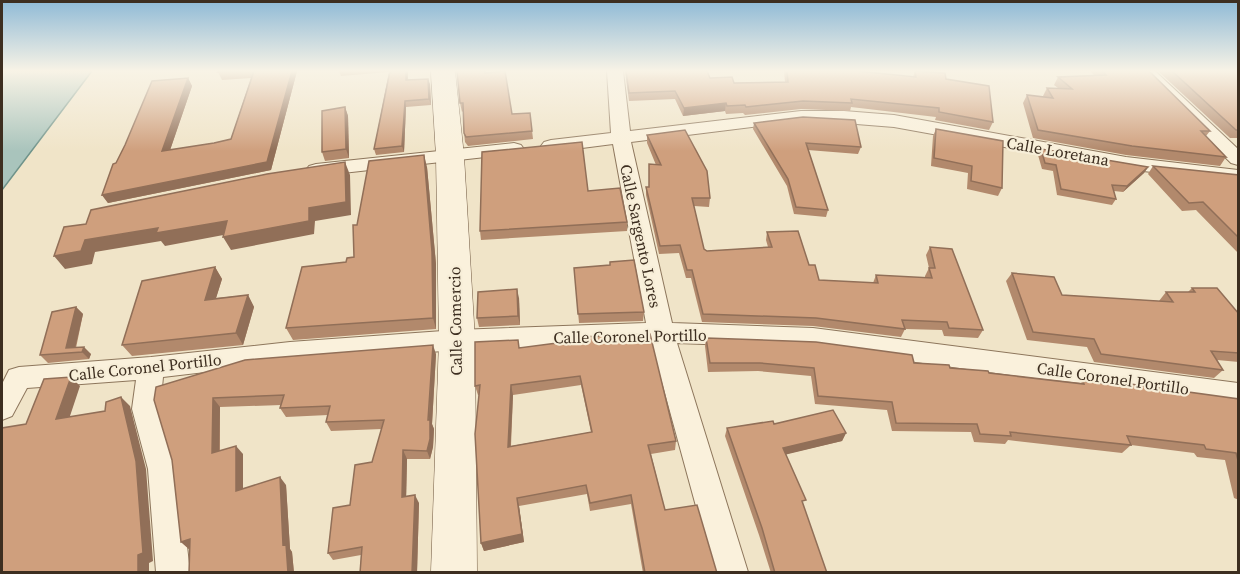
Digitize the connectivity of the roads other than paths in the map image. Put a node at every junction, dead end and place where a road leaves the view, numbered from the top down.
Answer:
1 (445, 98) edge
2 (617, 98) edge
3 (1174, 98) edge
4 (621, 138) junction
5 (450, 156) junction
6 (1239, 159) edge
7 (292, 175) edge
8 (1239, 176) edge
9 (661, 333) junction
10 (457, 340) junction
11 (151, 368) junction
12 (1239, 395) edge
13 (2, 408) edge
14 (173, 573) edge
15 (454, 573) edge
16 (731, 573) edge

1 - 5 street, Calle Comercio
2 - 4 street, Calle Sargento Lores
3 - 6 street
4 - 5 street, Calle Loretana
4 - 8 street, Calle Loretana
4 - 9 street, Calle Sargento Lores
5 - 7 street, Calle Loretana
5 - 10 street, Calle Comercio
9 - 10 street, Calle Coronel Portillo
9 - 12 street, Calle Coronel Portillo
9 - 16 street, Calle Sargento Lores
10 - 11 street, Calle Coronel Portillo
10 - 15 street, Calle Comercio
11 - 13 street, Calle Coronel Portillo
11 - 14 street

